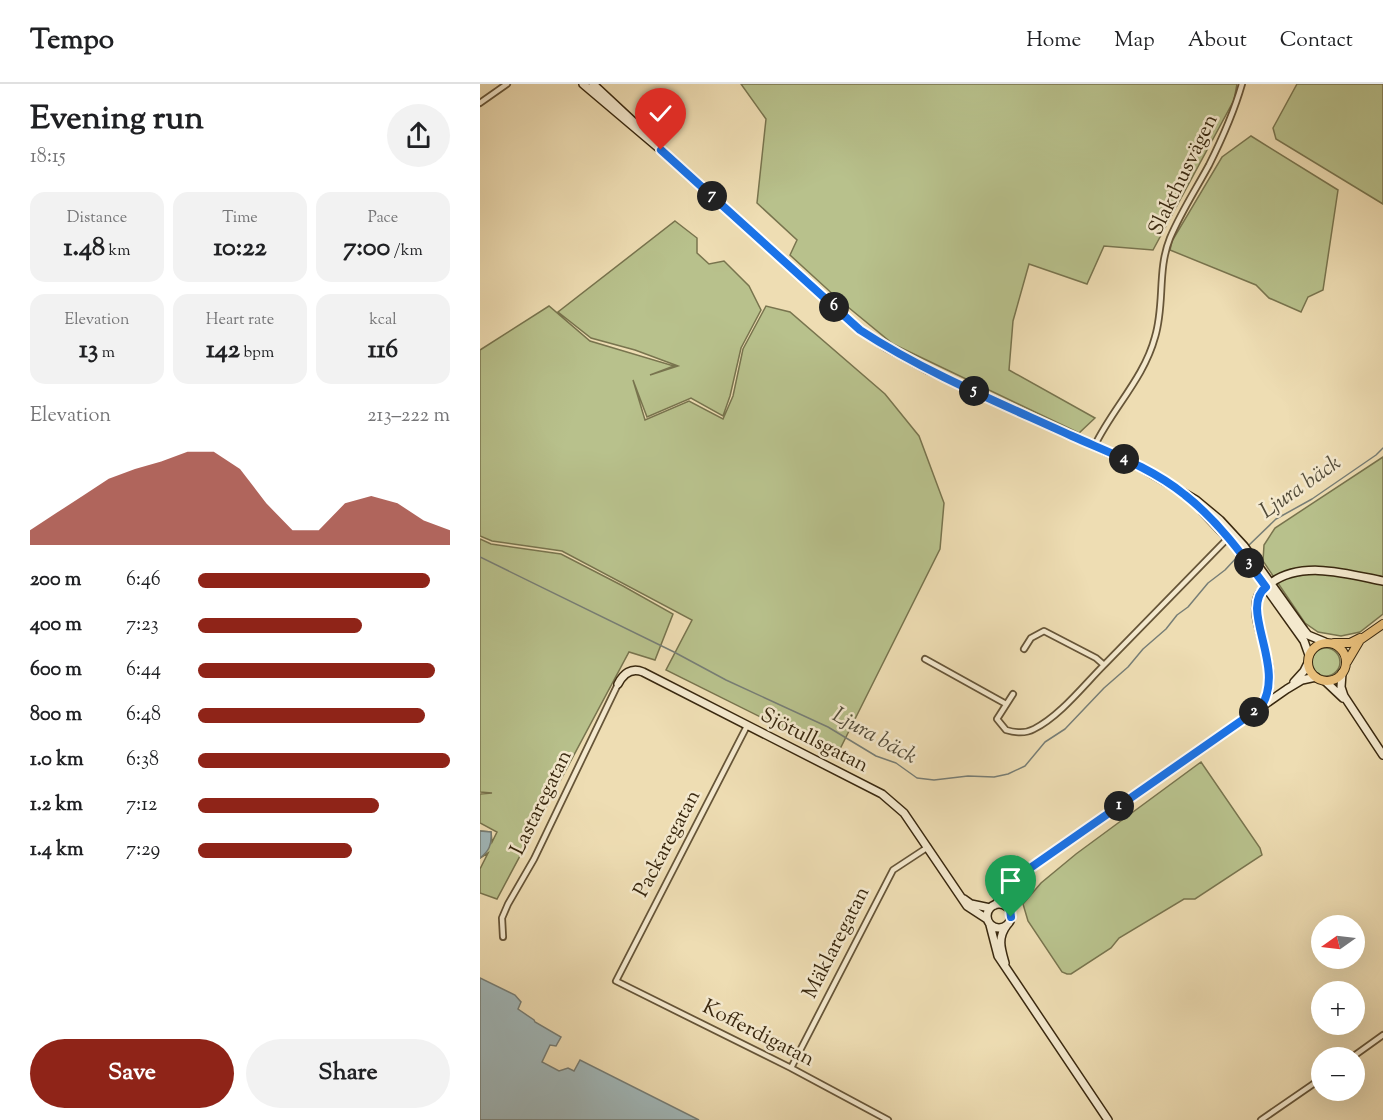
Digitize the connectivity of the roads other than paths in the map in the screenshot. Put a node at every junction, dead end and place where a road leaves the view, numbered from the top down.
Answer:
1 (507, 84) edge
2 (584, 84) edge
3 (593, 84) edge
4 (1242, 84) edge
5 (480, 103) edge
6 (661, 150) junction
7 (1095, 445) junction
8 (1185, 495) junction
9 (1228, 538) junction
10 (1243, 550) junction
11 (1383, 581) edge
12 (1268, 585) junction
13 (1383, 624) edge
14 (1367, 634) junction
15 (1329, 643) junction
16 (1024, 649) dead end
17 (925, 659) dead end
18 (1308, 659) junction
19 (1104, 664) junction
20 (1346, 664) junction
21 (1342, 673) junction
22 (1321, 679) junction
23 (618, 684) joint
24 (1287, 689) junction
25 (1014, 694) dead end
26 (1006, 704) junction
27 (1349, 704) junction
28 (1261, 707) junction
29 (747, 726) junction
30 (1383, 755) edge
31 (928, 847) junction
32 (1023, 873) junction
33 (962, 897) junction
34 (993, 906) junction
35 (1009, 909) junction
36 (989, 922) junction
37 (1007, 925) junction
38 (503, 938) dead end
39 (1006, 965) junction
40 (618, 978) joint
41 (1383, 1035) edge
42 (1365, 1048) edge
43 (792, 1068) junction
44 (1311, 1086) edge
45 (888, 1120) edge
46 (1108, 1120) edge
47 (1261, 1120) edge

1 - 5 street
2 - 6 main road
3 - 6 main road
4 - 7 street, Slakthusvägen
6 - 7 main road
7 - 8 main road
8 - 9 main road
8 - 10 main road
9 - 10 main road
9 - 19 street
10 - 12 main road
11 - 12 main road
12 - 15 main road
12 - 18 main road
12 - 28 main road
13 - 14 main road
14 - 15 main road
14 - 20 main road
15 - 18 main road
15 - 20 main road
16 - 19 street
17 - 26 street
18 - 22 main road
18 - 24 main road
19 - 26 street
20 - 21 main road
21 - 22 main road
21 - 27 main road
22 - 24 main road
22 - 27 main road
23 - 29 main road, Sjötullsgatan
23 - 38 street, Lastaregatan
24 - 28 main road
25 - 26 street
27 - 30 main road
28 - 32 main road
29 - 31 main road, Sjötullsgatan
29 - 40 street, Packaregatan
31 - 33 main road, Sjötullsgatan
31 - 43 street, Mäklaregatan
32 - 34 main road
32 - 35 main road
33 - 34 main road
33 - 36 main road, Sjötullsgatan
34 - 35 main road
34 - 36 main road
35 - 37 main road
36 - 37 main road
36 - 39 main road
37 - 39 main road
39 - 46 main road
40 - 43 street, Kofferdigatan
41 - 42 street
43 - 45 street, Kofferdigatan
44 - 47 street

